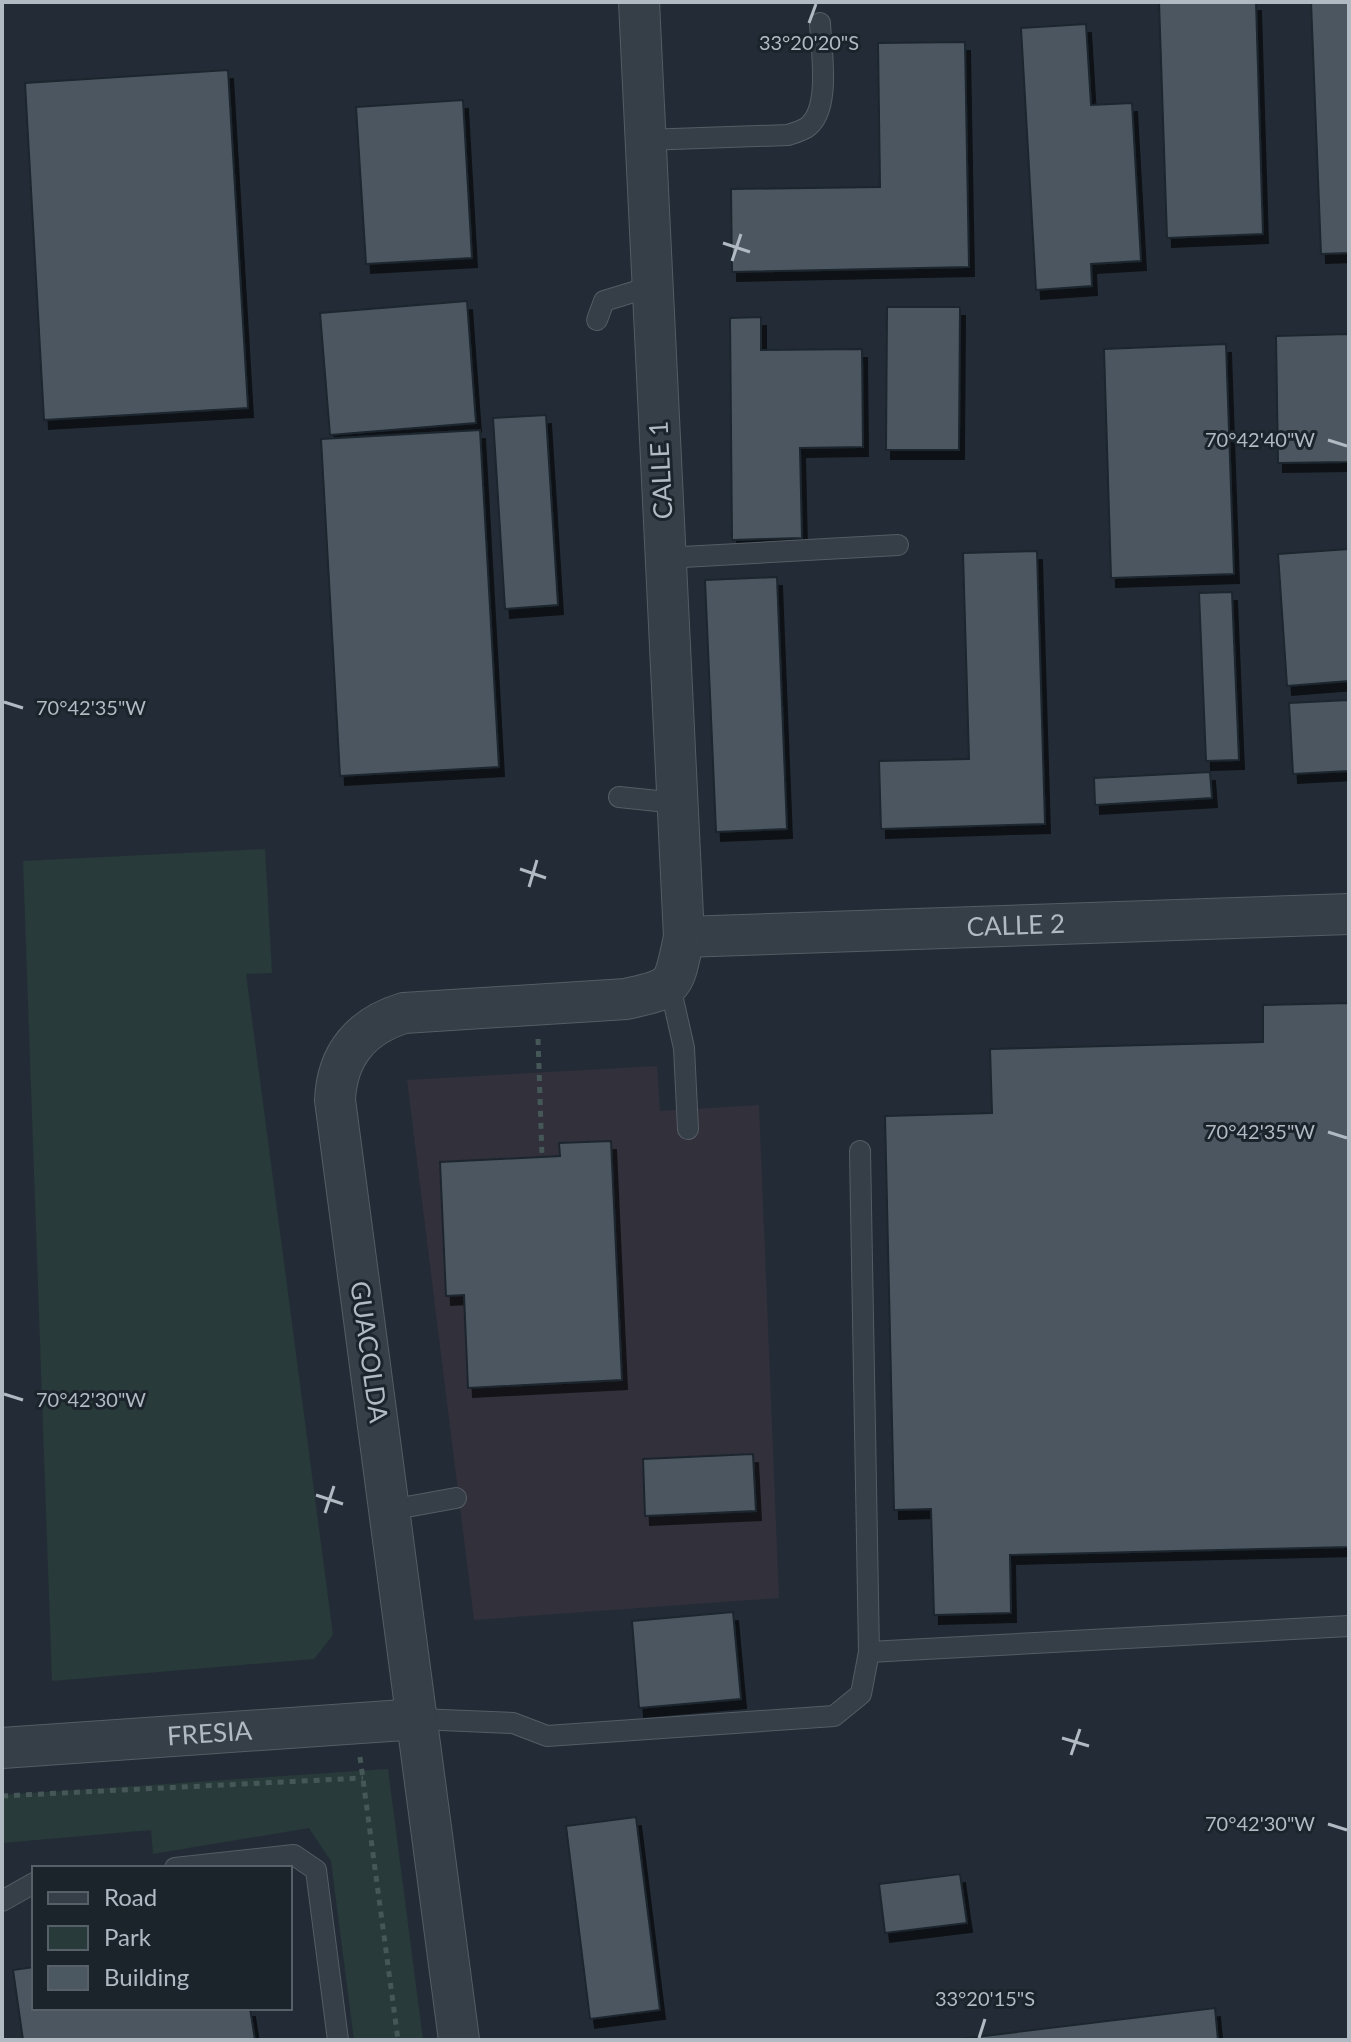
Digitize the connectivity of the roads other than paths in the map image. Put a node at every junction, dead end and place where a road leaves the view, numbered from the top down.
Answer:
1 (639, 2) edge
2 (820, 23) dead end
3 (645, 140) junction
4 (653, 286) junction
5 (597, 320) dead end
6 (898, 545) dead end
7 (665, 558) junction
8 (619, 797) dead end
9 (677, 803) junction
10 (1349, 914) edge
11 (684, 937) junction
12 (670, 986) junction
13 (688, 1129) dead end
14 (860, 1151) dead end
15 (456, 1498) dead end
16 (390, 1510) junction
17 (1349, 1626) edge
18 (869, 1652) junction
19 (418, 1719) junction
20 (2, 1748) edge
21 (193, 1866) edge
22 (32, 1884) edge
23 (2, 1901) edge
24 (338, 2040) edge
25 (459, 2040) edge

1 - 3 street, CALLE 1
2 - 3 lane
3 - 4 street, CALLE 1
4 - 5 lane
4 - 7 street, CALLE 1
6 - 7 lane
7 - 9 street, CALLE 1
8 - 9 lane
9 - 11 street, CALLE 1
10 - 11 street, CALLE 2
11 - 12 street
12 - 13 lane
12 - 16 street, GUACOLDA
14 - 18 lane
15 - 16 lane
16 - 19 street, GUACOLDA
17 - 18 lane
18 - 19 lane
19 - 20 street, FRESIA
19 - 25 street, GUACOLDA
21 - 24 lane
22 - 23 lane

